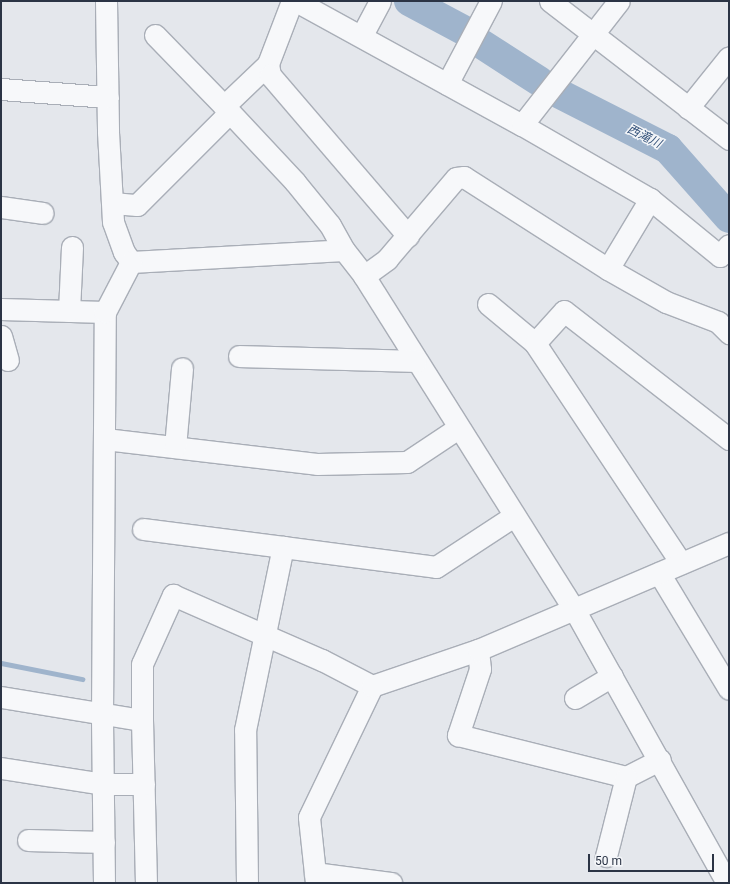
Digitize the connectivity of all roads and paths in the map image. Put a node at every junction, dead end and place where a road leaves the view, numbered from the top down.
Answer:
1 (106, 1) edge
2 (292, 1) edge
3 (296, 1) edge
4 (380, 1) edge
5 (491, 1) edge
6 (550, 1) edge
7 (619, 1) edge
8 (592, 34) junction
9 (155, 35) dead end
10 (362, 35) junction
11 (729, 57) edge
12 (268, 64) junction
13 (447, 84) junction
14 (1, 89) edge
15 (108, 97) junction
16 (688, 108) junction
17 (226, 110) junction
18 (522, 125) junction
19 (729, 139) edge
20 (650, 199) junction
21 (113, 203) junction
22 (1, 207) edge
23 (43, 213) dead end
24 (408, 236) junction
25 (729, 245) edge
26 (72, 247) dead end
27 (344, 250) junction
28 (131, 262) junction
29 (608, 269) junction
30 (364, 276) junction
31 (488, 304) dead end
32 (1, 309) edge
33 (69, 311) junction
34 (106, 312) junction
35 (729, 333) edge
36 (1, 336) edge
37 (535, 343) junction
38 (239, 356) dead end
39 (8, 360) dead end
40 (416, 361) junction
41 (182, 368) dead end
42 (458, 428) junction
43 (105, 439) junction
44 (729, 439) edge
45 (175, 447) junction
46 (514, 516) junction
47 (143, 529) dead end
48 (729, 543) edge
49 (283, 547) junction
50 (681, 563) junction
51 (659, 573) junction
52 (574, 609) junction
53 (266, 636) junction
54 (478, 650) junction
55 (612, 676) junction
56 (372, 686) junction
57 (729, 689) edge
58 (1, 697) edge
59 (575, 698) dead end
60 (102, 715) junction
61 (142, 720) junction
62 (660, 760) junction
63 (1, 768) edge
64 (626, 777) junction
65 (103, 784) junction
66 (144, 784) junction
67 (28, 840) dead end
68 (104, 842) junction
69 (606, 856) dead end
70 (315, 878) edge
71 (104, 883) edge
72 (146, 883) edge
73 (247, 883) edge
74 (391, 883) edge
75 (727, 883) edge

1 - 15 street
2 - 12 street
3 - 10 street
4 - 10 street
5 - 13 street
6 - 8 street
7 - 8 street
8 - 16 street
8 - 18 street
9 - 17 street
10 - 13 street
11 - 16 street
12 - 17 street
12 - 24 street
13 - 18 street
14 - 15 street
15 - 21 street
16 - 19 street
17 - 21 street
17 - 27 street
18 - 20 street
20 - 25 street
20 - 29 street
21 - 28 street
22 - 23 street
24 - 29 street
24 - 30 street
26 - 33 street
27 - 28 street
27 - 30 street
28 - 34 street
29 - 35 street
30 - 40 street
31 - 37 street
32 - 33 street
33 - 34 street
34 - 43 street
36 - 39 street
37 - 44 street
37 - 50 street
38 - 40 street
40 - 42 street
41 - 45 street
42 - 45 street
42 - 46 street
43 - 45 street
43 - 60 street
46 - 49 street
46 - 52 street
47 - 49 street
48 - 50 street
49 - 53 street
50 - 51 street
51 - 52 street
51 - 57 street
52 - 54 street
52 - 55 street
53 - 56 street
53 - 61 street
53 - 73 street
54 - 56 street
54 - 64 street
55 - 59 street
55 - 62 street
56 - 70 street
58 - 60 street
60 - 61 street
60 - 65 street
61 - 66 street
62 - 64 street
62 - 75 street
63 - 65 street
64 - 69 street
65 - 66 street
65 - 68 street
66 - 72 street
67 - 68 street
68 - 71 street
70 - 74 street

